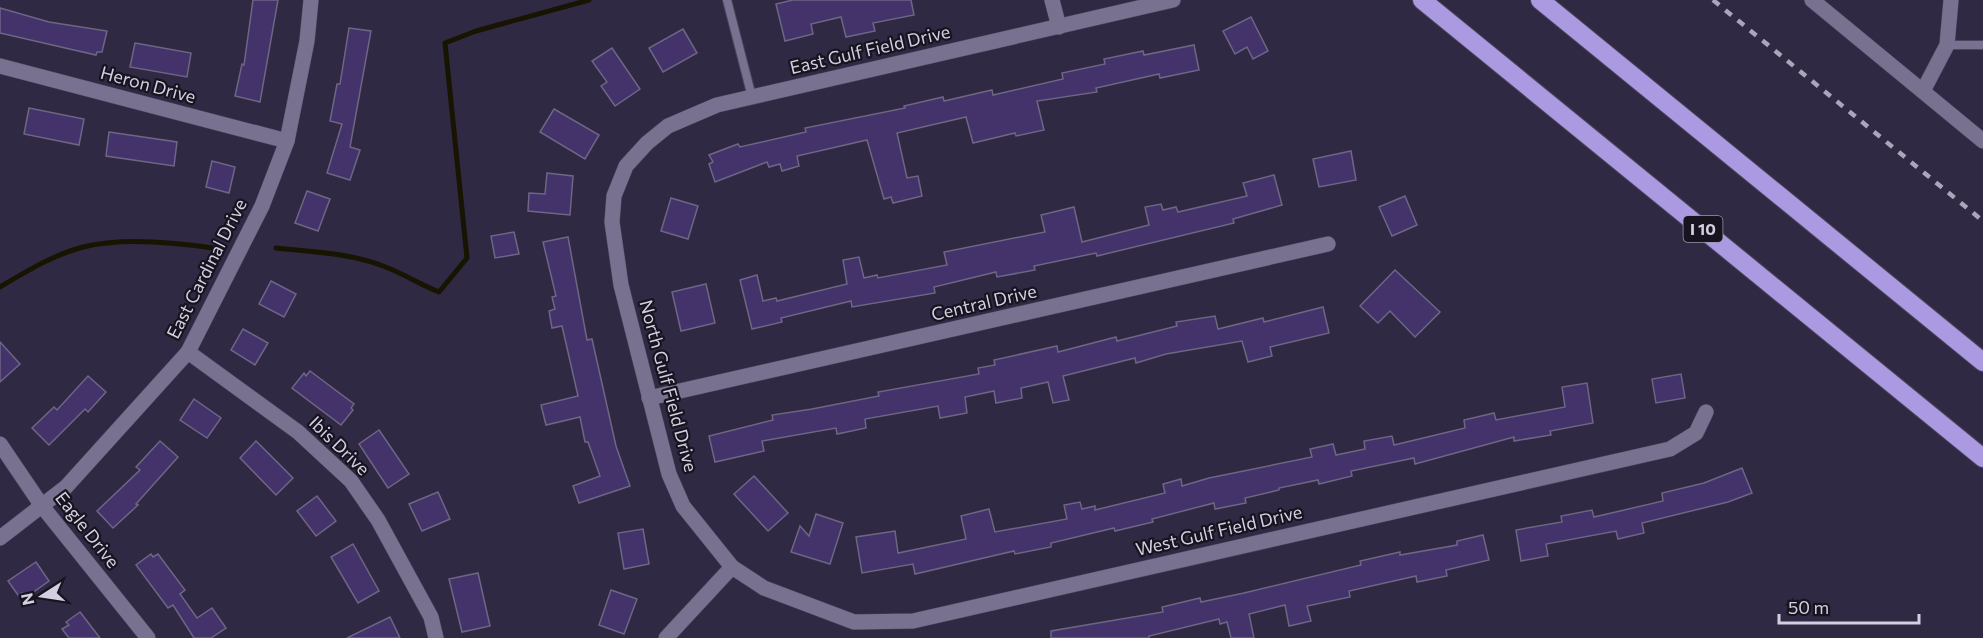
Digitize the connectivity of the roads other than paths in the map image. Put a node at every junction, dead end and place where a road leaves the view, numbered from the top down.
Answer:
1 (311, 0) edge
2 (727, 0) edge
3 (1052, 0) edge
4 (1173, 0) edge
5 (1422, 0) edge
6 (1540, 0) edge
7 (1812, 0) edge
8 (1952, 0) edge
9 (1059, 27) junction
10 (1947, 45) junction
11 (1983, 45) edge
12 (0, 66) edge
13 (1923, 91) junction
14 (752, 97) junction
15 (287, 141) junction
16 (1983, 141) edge
17 (614, 196) joint
18 (1328, 243) dead end
19 (188, 352) junction
20 (1983, 362) edge
21 (649, 398) junction
22 (1706, 412) dead end
23 (0, 444) edge
24 (1983, 458) edge
25 (42, 506) junction
26 (0, 538) edge
27 (732, 567) junction
28 (148, 638) edge
29 (436, 638) edge
30 (666, 638) edge

1 - 15 street, East Cardinal Drive
2 - 14 lane
3 - 9 street
4 - 9 street, East Gulf Field Drive
5 - 24 highway, I 10
6 - 20 highway
7 - 13 street
8 - 10 street
9 - 14 street, East Gulf Field Drive
10 - 11 lane
10 - 13 street
12 - 15 street, Heron Drive
13 - 16 street
14 - 17 street, East Gulf Field Drive
15 - 19 street, East Cardinal Drive
17 - 21 street, North Gulf Field Drive
18 - 21 street, Central Drive
19 - 25 street, East Cardinal Drive
19 - 29 street, Ibis Drive
21 - 27 street, North Gulf Field Drive
22 - 27 street, West Gulf Field Drive
23 - 25 street, Eagle Drive
25 - 26 street, East Cardinal Drive
25 - 28 street, Eagle Drive
27 - 30 street

